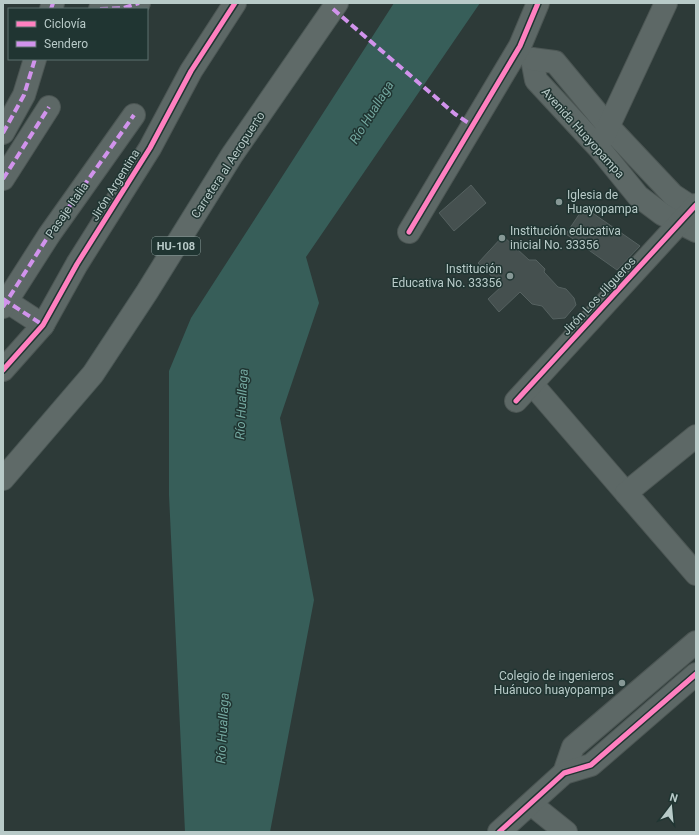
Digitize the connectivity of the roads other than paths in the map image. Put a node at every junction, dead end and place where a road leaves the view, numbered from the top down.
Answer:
1 (139, 3) edge
2 (235, 3) edge
3 (337, 3) edge
4 (538, 3) edge
5 (666, 3) edge
6 (124, 8) edge
7 (526, 52) junction
8 (35, 60) edge
9 (49, 107) dead end
10 (134, 115) dead end
11 (608, 126) junction
12 (3, 134) edge
13 (599, 148) junction
14 (3, 179) edge
15 (692, 216) edge
16 (409, 232) dead end
17 (4, 303) edge
18 (43, 325) junction
19 (3, 370) edge
20 (532, 384) junction
21 (516, 401) dead end
22 (696, 436) edge
23 (3, 479) edge
24 (626, 492) junction
25 (696, 574) edge
26 (696, 642) edge
27 (696, 674) edge
28 (564, 773) junction
29 (531, 804) junction
30 (499, 832) edge
31 (566, 832) edge

1 - 6 street
2 - 18 street, Jirón Argentina
3 - 23 main road, Carretera al Aeropuerto / HU-108
4 - 7 street
5 - 11 street
7 - 11 street, Avenida Huayopampa
7 - 13 street, Avenida Huayopampa
7 - 16 street
8 - 12 street
9 - 14 street
10 - 17 street, Pasaje Italia
11 - 13 street
11 - 15 street, Avenida Huayopampa
13 - 15 street, Avenida Huayopampa
15 - 20 street, Jirón Los Jilgueros
17 - 18 street
18 - 19 street, Jirón Argentina
20 - 21 street, Jirón Los Jilgueros
20 - 24 street
22 - 24 street
24 - 25 street
26 - 28 street
27 - 28 street
28 - 29 street
29 - 30 street
29 - 31 street

